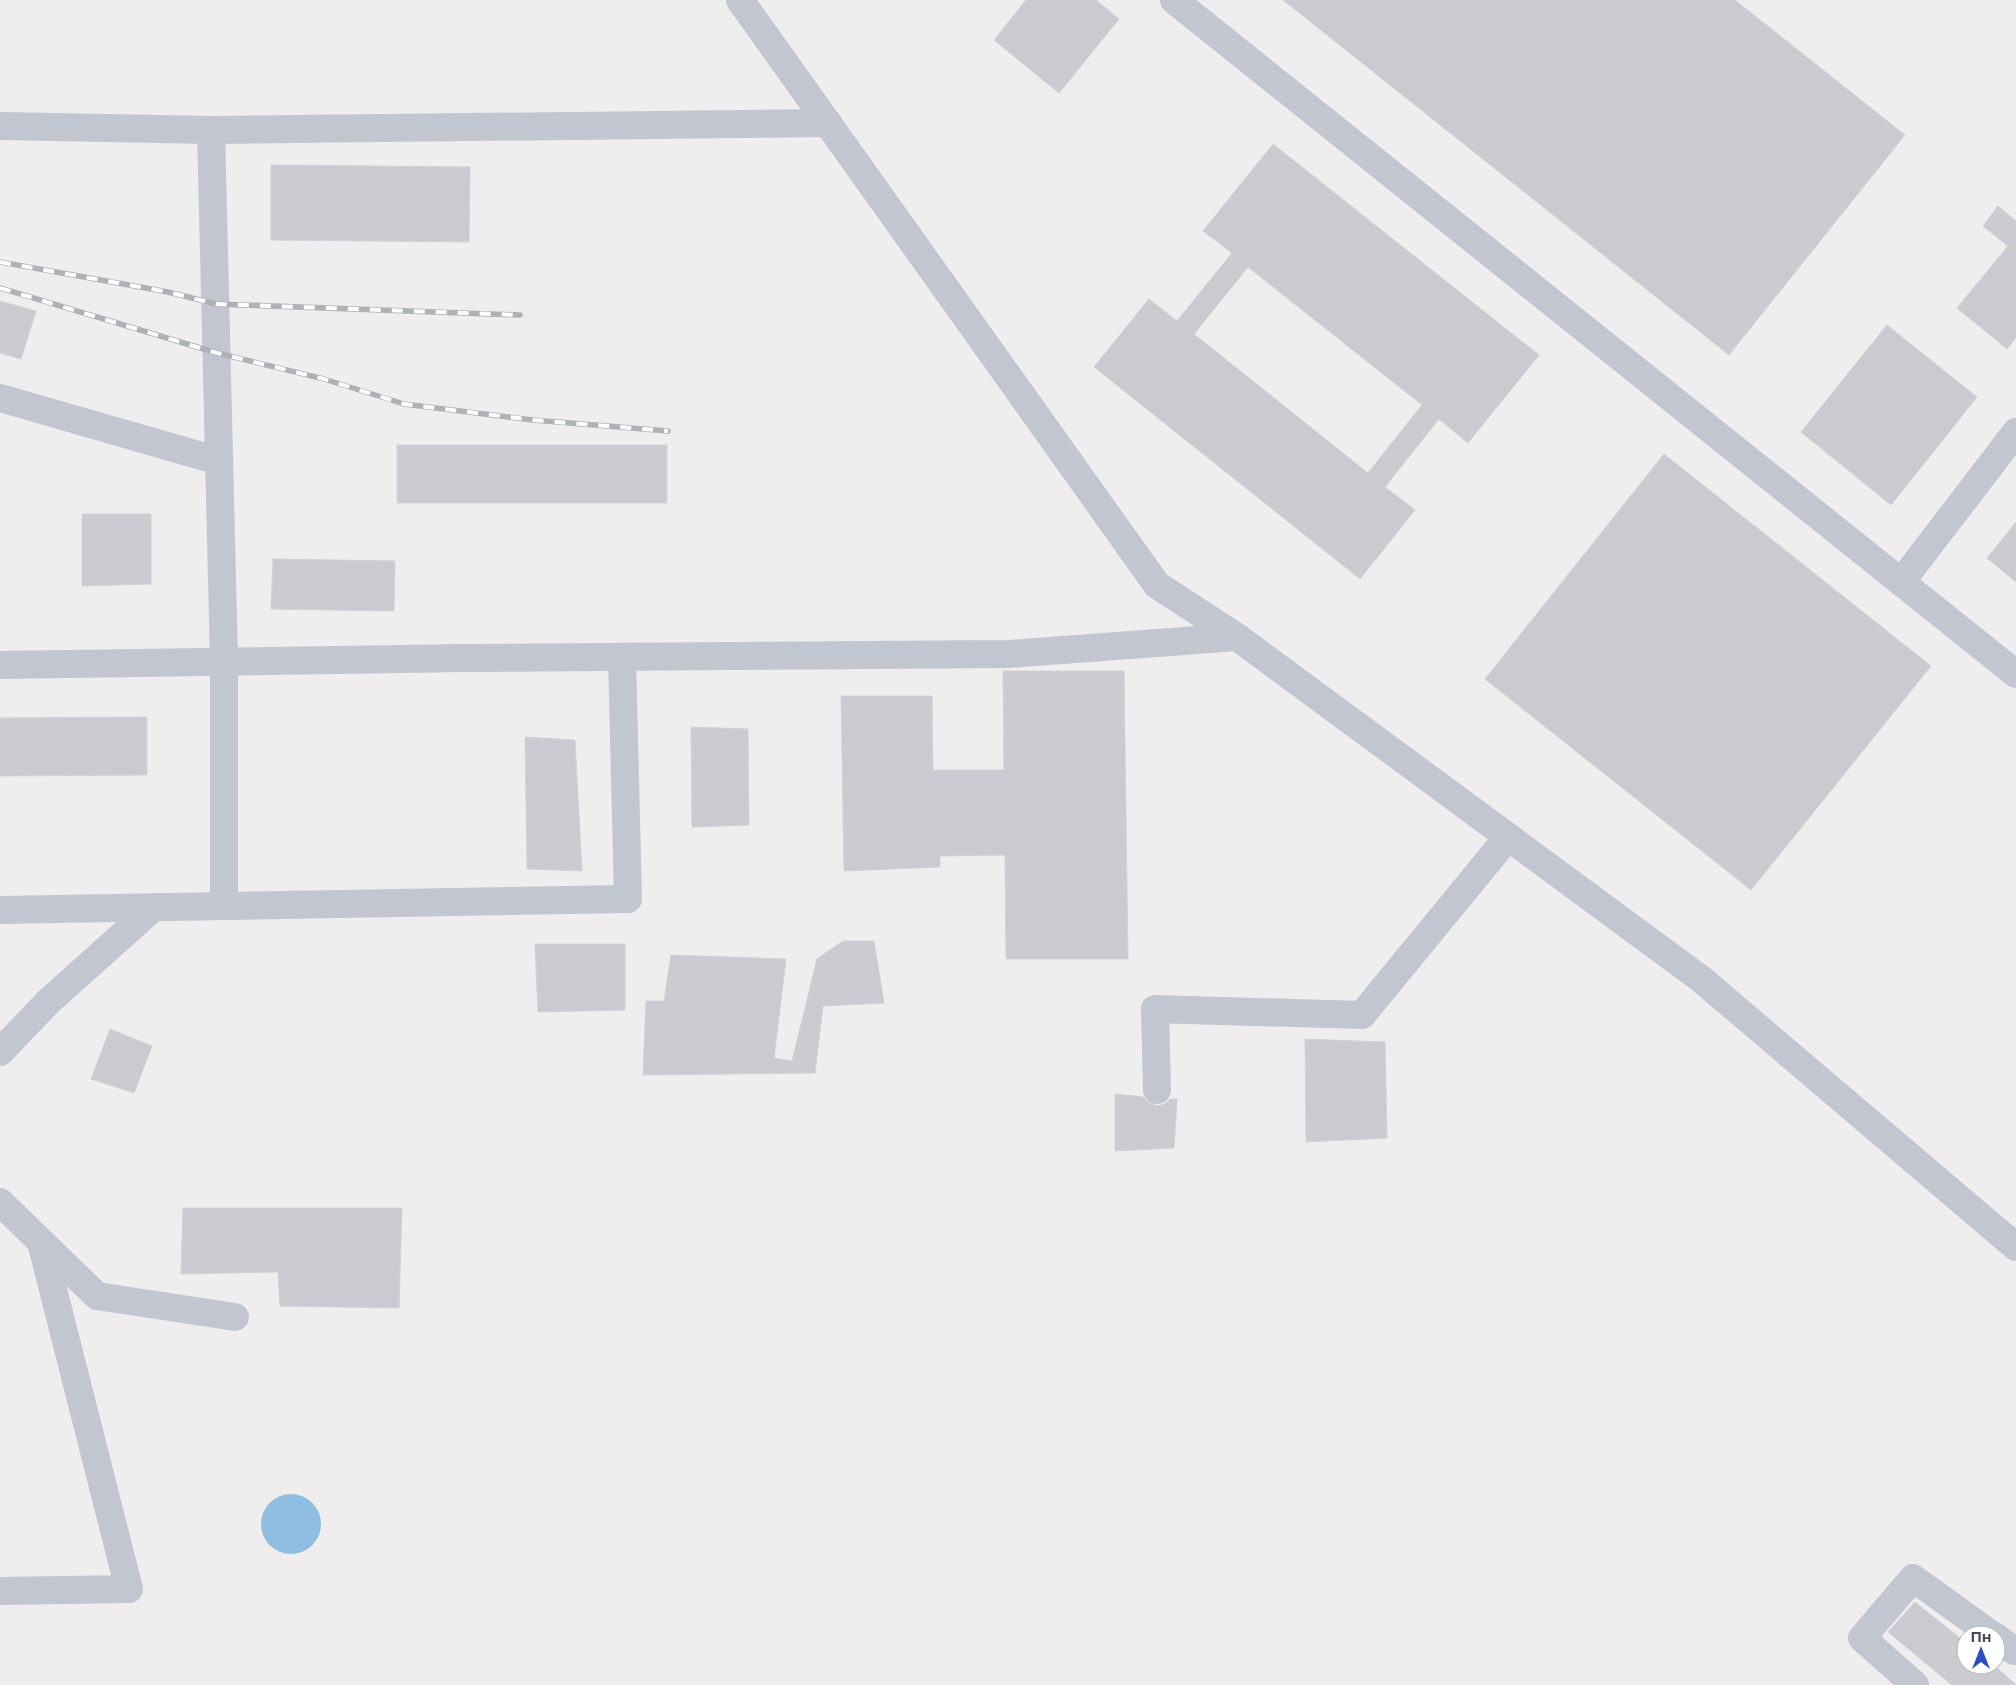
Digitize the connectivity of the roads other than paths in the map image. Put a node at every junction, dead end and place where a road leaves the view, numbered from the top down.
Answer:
1 (740, 0) edge
2 (1174, 0) edge
3 (828, 123) junction
4 (0, 126) edge
5 (211, 130) junction
6 (0, 398) edge
7 (2016, 432) edge
8 (219, 461) junction
9 (1901, 582) junction
10 (1237, 636) junction
11 (622, 657) junction
12 (224, 661) junction
13 (0, 664) edge
14 (2016, 674) edge
15 (1508, 837) junction
16 (224, 906) junction
17 (154, 907) junction
18 (0, 910) edge
19 (0, 1052) edge
20 (1157, 1090) dead end
21 (0, 1202) edge
22 (42, 1246) junction
23 (2016, 1247) edge
24 (235, 1317) dead end
25 (0, 1591) edge
26 (1978, 1625) edge
27 (1915, 1685) edge

1 - 3 street
2 - 9 street
3 - 5 street
3 - 10 street
4 - 5 street
5 - 8 street
6 - 8 street
7 - 9 street
8 - 12 street
9 - 14 street
10 - 11 street
10 - 15 street
11 - 12 street
11 - 16 street
12 - 13 street
12 - 16 street
15 - 20 street
15 - 23 street
16 - 17 street
17 - 18 street
17 - 19 street
21 - 22 street
22 - 24 street
22 - 25 street
26 - 27 street

